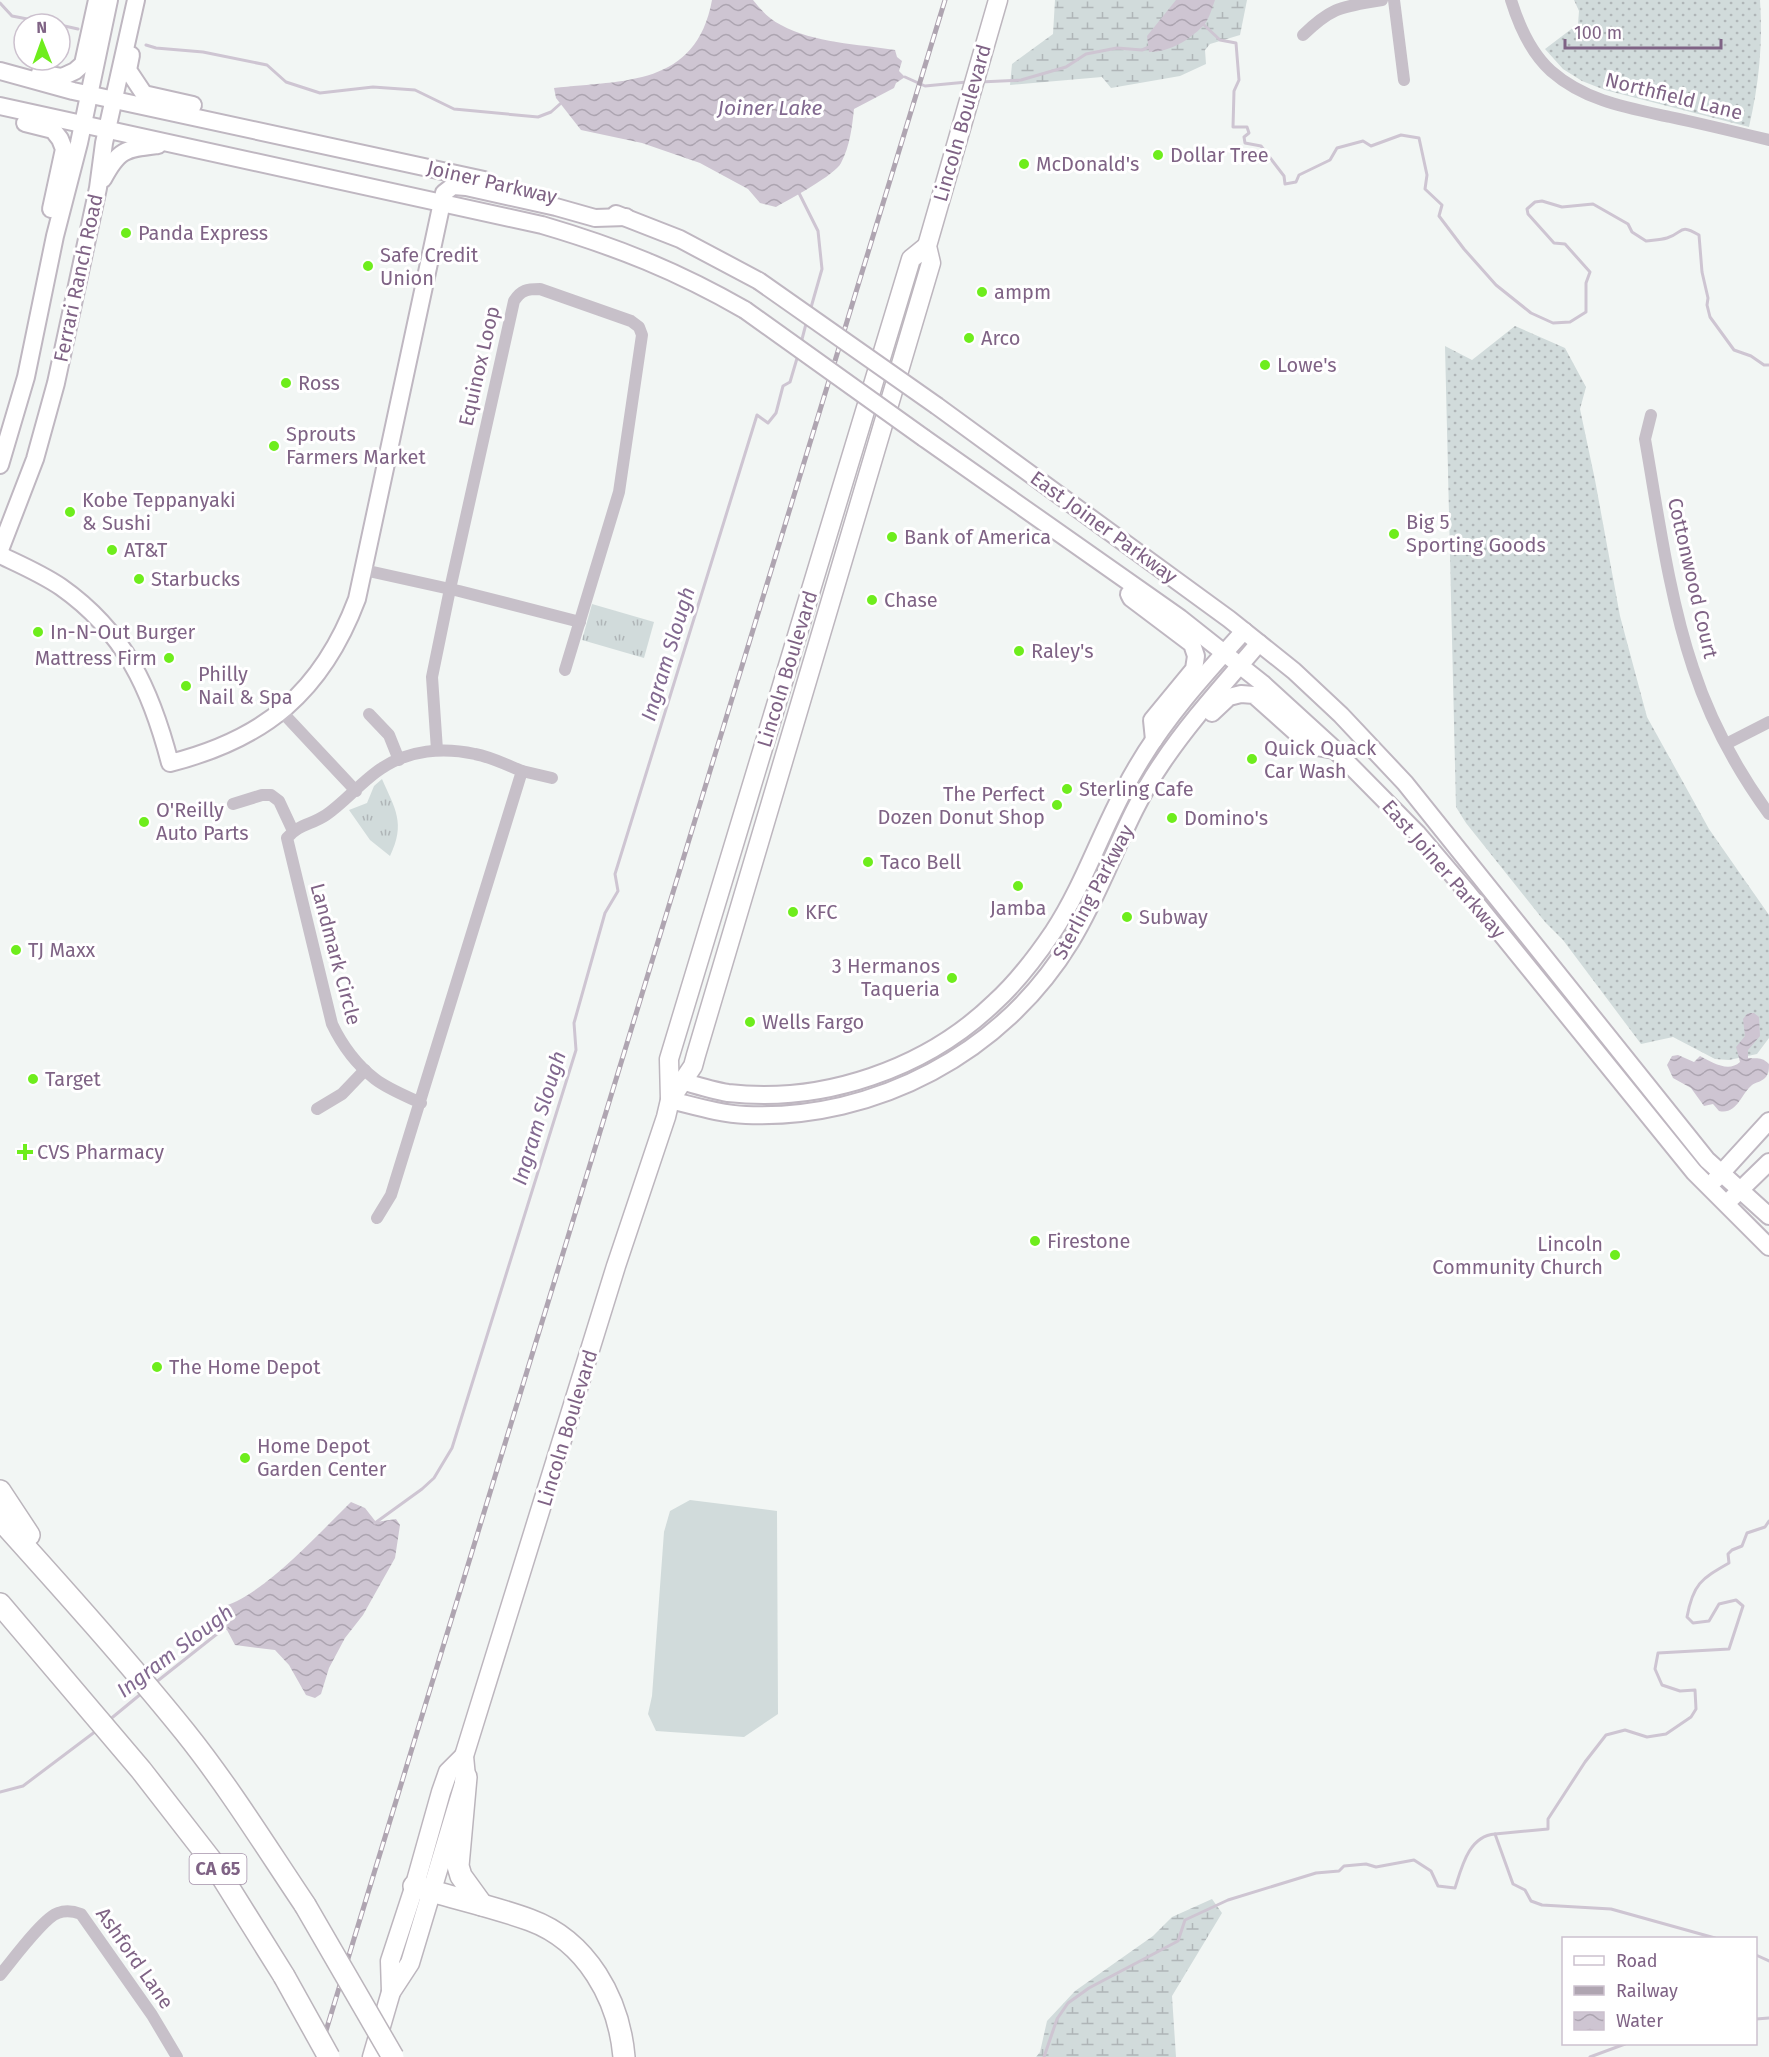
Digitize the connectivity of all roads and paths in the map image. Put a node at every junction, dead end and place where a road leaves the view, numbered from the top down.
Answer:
1 (97, 0) edge
2 (109, 0) edge
3 (135, 0) edge
4 (143, 0) edge
5 (998, 0) edge
6 (1382, 0) edge
7 (1394, 0) edge
8 (1511, 0) edge
9 (1303, 35) dead end
10 (0, 66) edge
11 (0, 71) edge
12 (1404, 80) dead end
13 (89, 94) junction
14 (114, 100) junction
15 (0, 106) edge
16 (0, 116) edge
17 (83, 125) junction
18 (107, 130) junction
19 (268, 133) junction
20 (1769, 140) edge
21 (170, 144) junction
22 (98, 188) junction
23 (443, 204) junction
24 (626, 217) junction
25 (55, 236) junction
26 (927, 246) junction
27 (937, 406) joint
28 (1651, 415) dead end
29 (924, 438) joint
30 (0, 465) edge
31 (0, 550) edge
32 (0, 555) edge
33 (364, 570) junction
34 (1121, 577) junction
35 (450, 589) junction
36 (580, 622) junction
37 (1244, 631) junction
38 (1259, 643) junction
39 (1224, 653) junction
40 (1240, 665) junction
41 (565, 670) dead end
42 (282, 711) junction
43 (369, 714) dead end
44 (1769, 722) edge
45 (1154, 740) junction
46 (1726, 744) junction
47 (437, 750) junction
48 (1334, 750) junction
49 (1168, 755) junction
50 (399, 760) junction
51 (522, 771) junction
52 (552, 778) dead end
53 (356, 791) junction
54 (233, 804) dead end
55 (1769, 814) edge
56 (293, 831) junction
57 (365, 1070) junction
58 (676, 1079) junction
59 (670, 1100) junction
60 (421, 1103) junction
61 (317, 1109) dead end
62 (1769, 1121) edge
63 (1769, 1162) edge
64 (1721, 1173) junction
65 (1709, 1187) junction
66 (1740, 1190) junction
67 (1725, 1204) junction
68 (1769, 1216) edge
69 (377, 1218) dead end
70 (1769, 1247) edge
71 (0, 1491) edge
72 (0, 1519) edge
73 (71, 1598) junction
74 (0, 1604) edge
75 (465, 1766) junction
76 (423, 1889) junction
77 (482, 1905) junction
78 (0, 1975) edge
79 (177, 2057) edge
80 (329, 2057) edge
81 (372, 2057) edge
82 (393, 2057) edge
83 (624, 2057) edge

1 - 10 main road
2 - 13 main road, Ferrari Ranch Road
3 - 14 main road, Ferrari Ranch Road
4 - 19 main road
5 - 26 main road, Lincoln Boulevard
6 - 9 street
7 - 12 street
8 - 20 street, Northfield Lane
11 - 13 main road, Joiner Parkway
13 - 14 main road, Joiner Parkway
13 - 17 main road, Ferrari Ranch Road
14 - 18 main road, Ferrari Ranch Road
14 - 19 main road, Joiner Parkway
15 - 17 main road, Joiner Parkway
16 - 25 main road
17 - 18 main road, Joiner Parkway
17 - 25 main road, Ferrari Ranch Road
18 - 21 main road, Joiner Parkway
18 - 22 main road, Ferrari Ranch Road
19 - 24 main road, Joiner Parkway
21 - 22 main road
21 - 23 main road, Joiner Parkway
22 - 31 main road, Ferrari Ranch Road
23 - 24 main road
23 - 29 main road, Joiner Parkway, bridge
23 - 33 main road
24 - 27 main road, Joiner Parkway, bridge
25 - 30 main road, Ferrari Ranch Road
26 - 58 main road, Lincoln Boulevard
26 - 58 main road, Lincoln Boulevard
27 - 37 main road, East Joiner Parkway
28 - 46 street, Cottonwood Court
29 - 34 main road, East Joiner Parkway
32 - 42 main road
33 - 35 street
33 - 42 main road
34 - 39 main road, East Joiner Parkway
34 - 45 main road
35 - 36 street
35 - 36 street, Equinox Loop
35 - 47 street, Equinox Loop
36 - 41 street, Equinox Loop
37 - 38 main road, East Joiner Parkway
37 - 39 main road, Sterling Parkway
38 - 40 main road, Sterling Parkway
38 - 64 main road, East Joiner Parkway
39 - 40 main road, East Joiner Parkway
39 - 45 main road, Sterling Parkway
40 - 48 main road, East Joiner Parkway
40 - 49 main road, Sterling Parkway
42 - 53 street
43 - 50 street
44 - 46 street
45 - 58 main road, Sterling Parkway
46 - 55 street, Cottonwood Court
47 - 50 street
47 - 51 street
48 - 49 main road
48 - 65 main road, East Joiner Parkway
49 - 59 main road, Sterling Parkway
50 - 53 street
51 - 52 street
51 - 60 street
53 - 56 street
54 - 56 street
56 - 57 street, Landmark Circle
57 - 60 street, Landmark Circle
57 - 61 street
58 - 59 main road, Lincoln Boulevard
59 - 75 main road, Lincoln Boulevard
60 - 69 street
62 - 64 main road
63 - 66 main road
64 - 65 main road
64 - 66 main road, East Joiner Parkway
65 - 67 main road, East Joiner Parkway
66 - 67 main road
66 - 68 main road, East Joiner Parkway
67 - 70 main road, East Joiner Parkway
71 - 73 highway
72 - 73 highway, CA 65
73 - 82 highway, CA 65, bridge
74 - 80 highway, CA 65, bridge
75 - 76 main road, Lincoln Boulevard
75 - 77 highway
76 - 77 highway
76 - 81 main road, Lincoln Boulevard
77 - 83 highway
78 - 79 street, Ashford Lane

